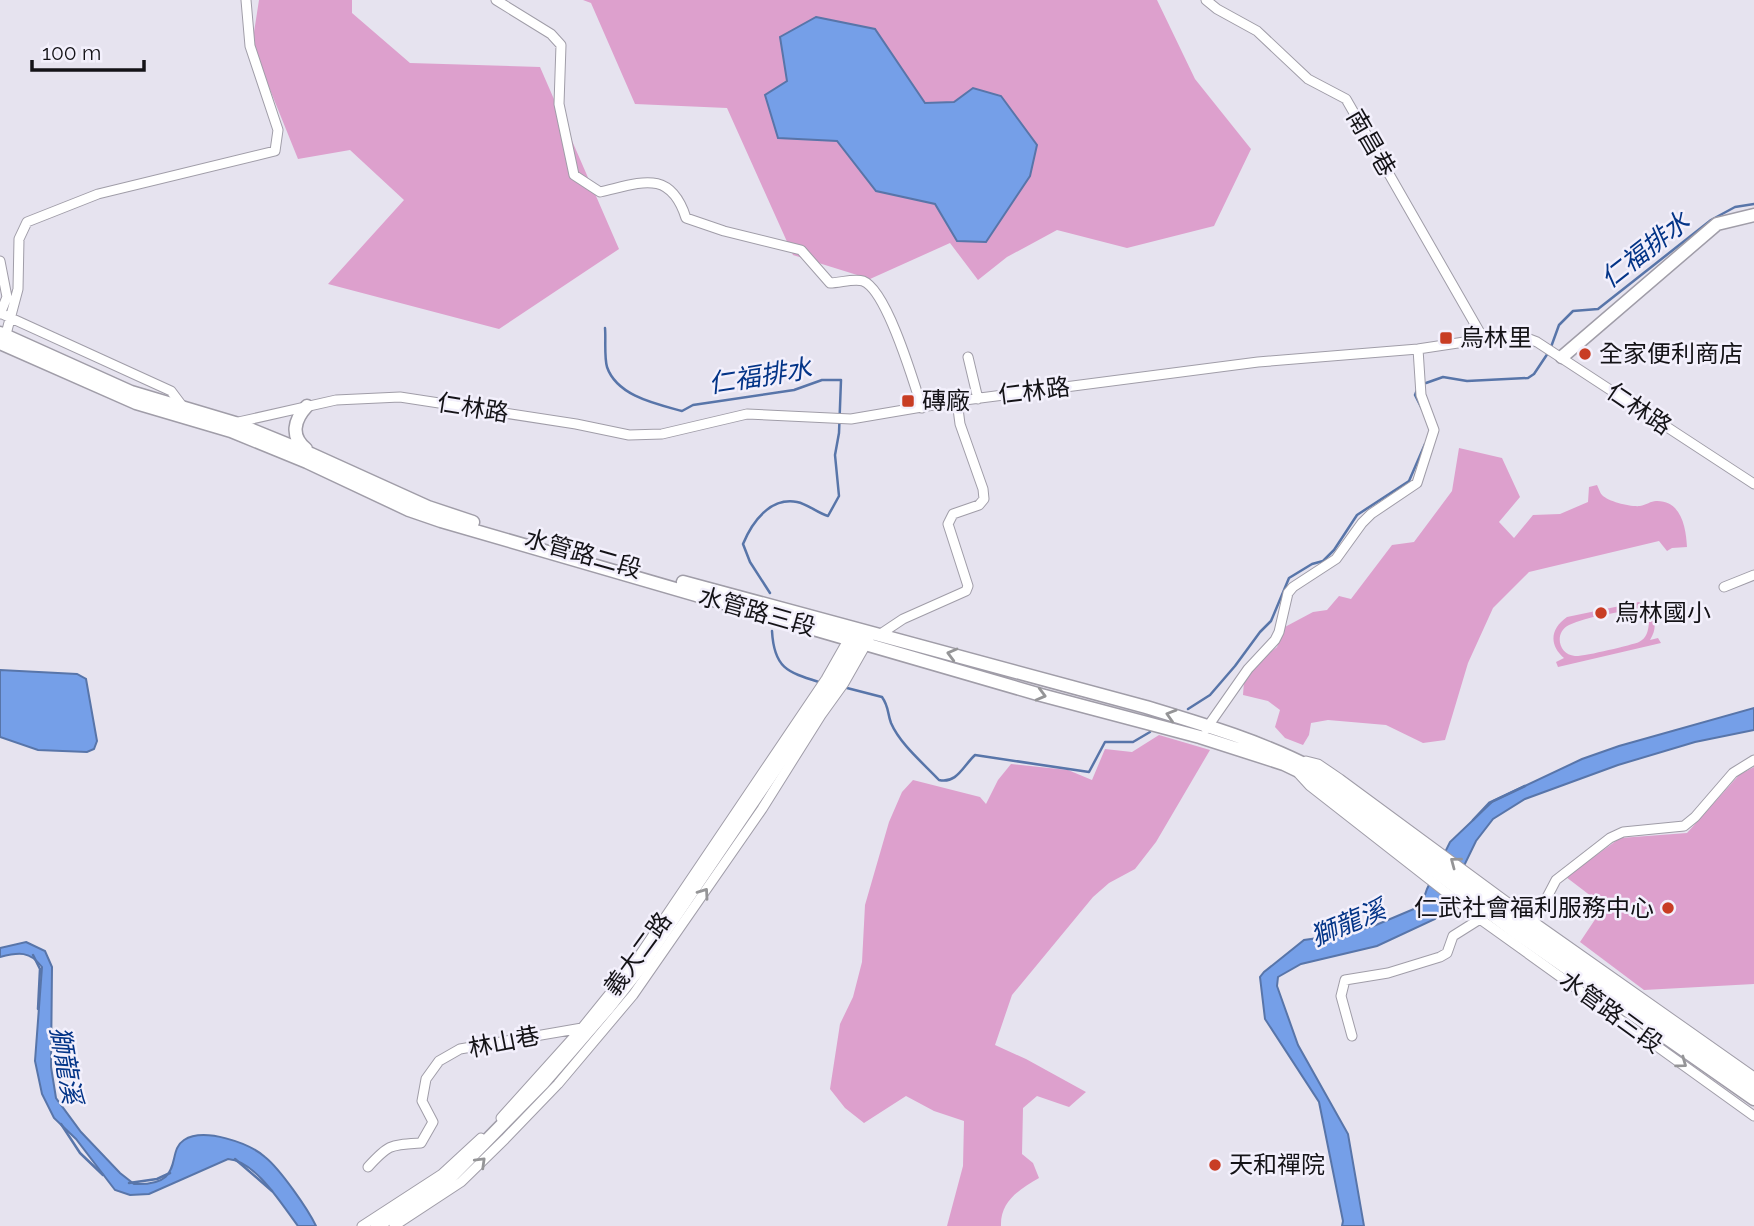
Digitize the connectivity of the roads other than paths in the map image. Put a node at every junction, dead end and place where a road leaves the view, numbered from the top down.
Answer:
1 (246, 0) edge
2 (496, 0) edge
3 (1206, 0) edge
4 (1754, 215) edge
5 (0, 261) edge
6 (0, 314) edge
7 (10, 318) junction
8 (2, 337) edge
9 (1483, 338) junction
10 (1419, 349) junction
11 (1558, 355) junction
12 (968, 357) dead end
13 (978, 399) junction
14 (957, 401) junction
15 (307, 406) junction
16 (183, 407) junction
17 (922, 408) junction
18 (233, 427) junction
19 (311, 454) junction
20 (1754, 484) edge
21 (1754, 575) edge
22 (1724, 587) dead end
23 (863, 636) junction
24 (1204, 732) junction
25 (1754, 760) edge
26 (1290, 761) junction
27 (1420, 855) junction
28 (1476, 896) junction
29 (1480, 919) junction
30 (1521, 930) junction
31 (590, 1032) junction
32 (1352, 1036) dead end
33 (1754, 1077) edge
34 (1754, 1087) edge
35 (1754, 1099) edge
36 (1754, 1116) edge
37 (368, 1167) dead end
38 (402, 1212) junction
39 (362, 1226) edge
40 (377, 1226) edge
41 (394, 1226) edge

1 - 7 street
2 - 17 street
3 - 9 street, 南昌巷
4 - 11 main road
5 - 6 street
6 - 7 street
7 - 8 street
7 - 16 street
8 - 16 main road
8 - 18 main road, 仁林路
9 - 10 street, 仁林路
9 - 11 street, 仁林路
10 - 13 street, 仁林路
10 - 24 street
11 - 20 street, 仁林路
12 - 13 street
13 - 14 street, 仁林路
14 - 17 street, 仁林路
14 - 23 street
15 - 17 street, 仁林路
15 - 18 street, 仁林路
15 - 19 main road
16 - 18 main road
18 - 19 main road
18 - 23 main road, 水管路三段
19 - 23 main road, 水管路二段
21 - 22 street
23 - 24 main road, 水管路三段
23 - 31 main road, 義大二路
24 - 26 main road, 水管路三段
25 - 30 street
26 - 27 main road, 水管路三段
26 - 27 street, 水管路三段
27 - 28 main road
28 -> 27 street
28 - 29 street, 水管路三段
28 - 30 main road, 水管路三段
28 - 30 street, 水管路三段
29 - 30 street, 水管路三段
29 - 32 street
30 - 33 street, 水管路三段
30 - 34 main road, 水管路三段
30 - 35 main road, 水管路三段
30 -> 36 street, 水管路三段
31 - 37 street, 林山巷
31 - 38 main road, 義大二路
38 - 39 street, 義大二路
38 - 40 main road, 義大二路
38 - 41 street, 義大二路

